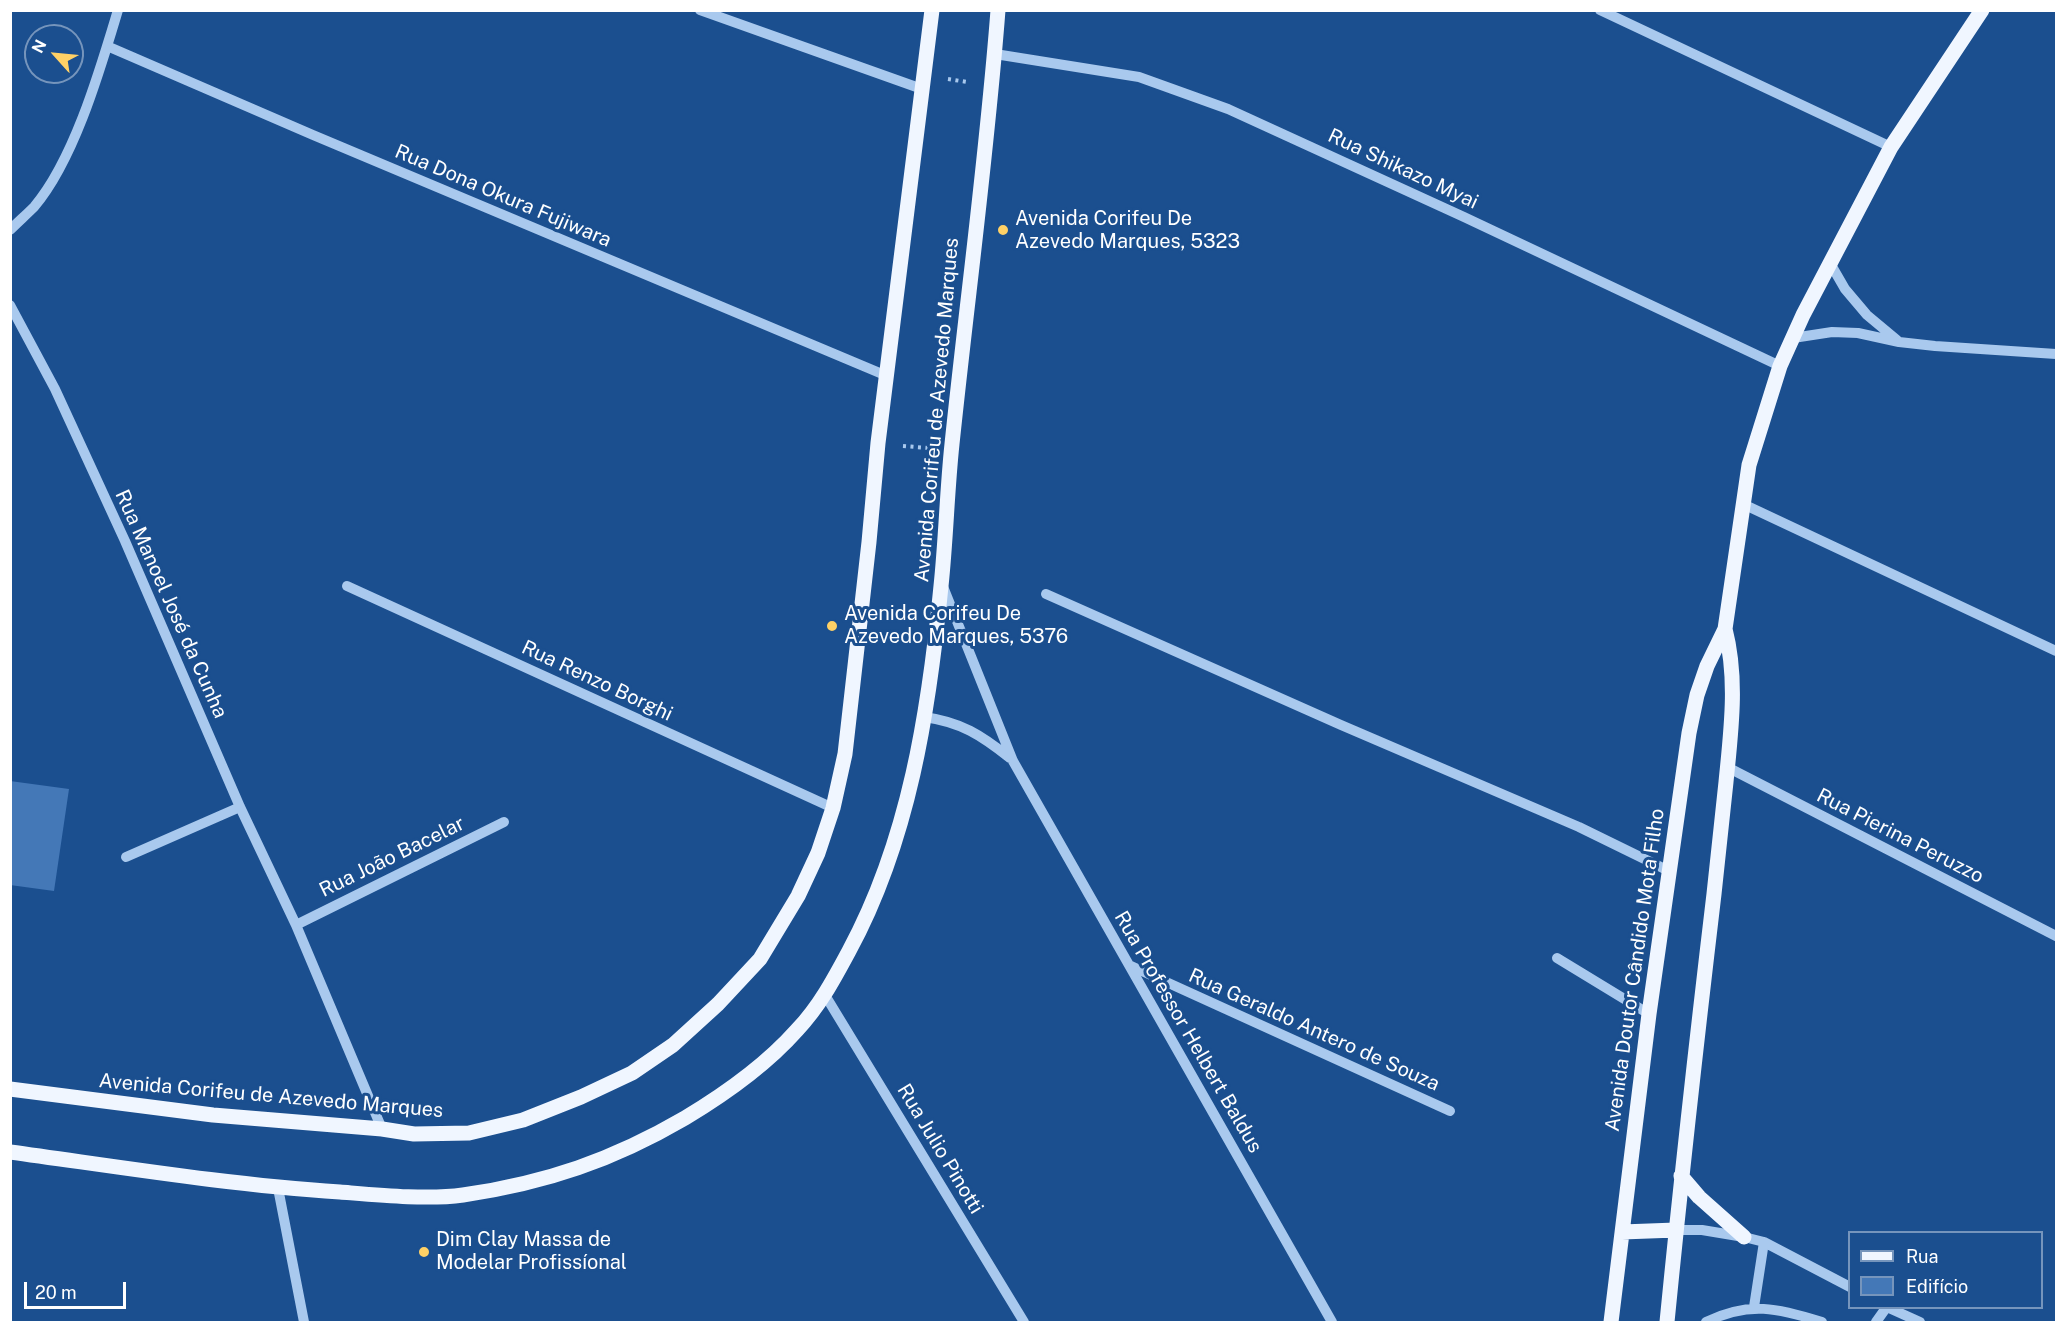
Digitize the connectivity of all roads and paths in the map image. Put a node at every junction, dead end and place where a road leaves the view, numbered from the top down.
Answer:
1 (118, 10) edge
2 (700, 10) edge
3 (932, 10) edge
4 (998, 10) edge
5 (1600, 10) edge
6 (1982, 10) edge
7 (107, 46) junction
8 (995, 54) junction
9 (944, 79) dead end
10 (971, 83) dead end
11 (922, 89) junction
12 (1891, 147) junction
13 (10, 230) edge
14 (1830, 263) junction
15 (10, 305) edge
16 (1792, 338) junction
17 (1899, 342) junction
18 (2056, 354) edge
19 (1780, 366) junction
20 (887, 376) junction
21 (899, 445) dead end
22 (931, 449) dead end
23 (1743, 504) junction
24 (942, 584) junction
25 (347, 586) dead end
26 (1046, 594) dead end
27 (1725, 629) junction
28 (2056, 651) edge
29 (924, 717) junction
30 (1013, 760) junction
31 (1727, 767) junction
32 (240, 807) junction
33 (832, 808) junction
34 (504, 822) dead end
35 (126, 857) dead end
36 (1671, 872) junction
37 (296, 925) junction
38 (2056, 936) edge
39 (1557, 958) dead end
40 (1130, 966) junction
41 (825, 995) junction
42 (1649, 1014) junction
43 (10, 1089) edge
44 (1450, 1111) dead end
45 (382, 1129) junction
46 (10, 1152) edge
47 (1681, 1176) junction
48 (278, 1188) junction
49 (1676, 1230) junction
50 (1622, 1232) junction
51 (1744, 1237) junction
52 (1764, 1242) junction
53 (1848, 1286) edge
54 (1754, 1307) junction
55 (1887, 1309) edge
56 (1890, 1309) edge
57 (304, 1323) edge
58 (1024, 1323) edge
59 (1332, 1323) edge
60 (1611, 1323) edge
61 (1667, 1323) edge
62 (1706, 1323) edge
63 (1822, 1323) edge
64 (1876, 1323) edge
65 (1920, 1323) edge

1 - 7 street
2 - 11 street
3 - 11 main road, Avenida Corifeu de Azevedo Marques
4 - 8 main road, Avenida Corifeu de Azevedo Marques
5 - 12 street
6 - 12 main road, Avenida Doutor Cândido Mota Filho
7 - 13 street
7 - 20 street, Rua Dona Okura Fujiwara
8 - 19 street, Rua Shikazo Myai
8 - 24 main road, Avenida Corifeu de Azevedo Marques
9 - 10 path
11 - 20 main road, Avenida Corifeu de Azevedo Marques
12 - 14 main road, Avenida Doutor Cândido Mota Filho
14 - 16 main road, Avenida Doutor Cândido Mota Filho
14 - 17 street
15 - 32 street, Rua Manoel José da Cunha
16 - 17 street
16 - 19 main road, Avenida Doutor Cândido Mota Filho
17 - 18 street
19 - 23 main road, Avenida Doutor Cândido Mota Filho
20 - 33 main road, Avenida Corifeu de Azevedo Marques
21 - 22 path
23 - 27 main road, Avenida Doutor Cândido Mota Filho
23 - 28 street
24 - 29 main road, Avenida Corifeu de Azevedo Marques
24 - 30 street, Rua Professor Helbert Baldus
25 - 33 street, Rua Renzo Borghi
26 - 36 street
27 - 31 main road, Avenida Doutor Cândido Mota Filho
27 - 36 main road, Avenida Doutor Cândido Mota Filho
29 - 30 street, Rua Professor Helbert Baldus
29 - 41 main road, Avenida Corifeu de Azevedo Marques
30 - 40 street, Rua Professor Helbert Baldus
31 - 38 street, Rua Pierina Peruzzo
31 - 47 main road, Avenida Doutor Cândido Mota Filho
32 - 35 street
32 - 37 street
33 - 45 main road, Avenida Corifeu de Azevedo Marques
34 - 37 street, Rua João Bacelar
36 - 42 main road, Avenida Doutor Cândido Mota Filho
37 - 45 street
39 - 42 street
40 - 44 street, Rua Geraldo Antero de Souza
40 - 59 street, Rua Professor Helbert Baldus
41 - 48 main road, Avenida Corifeu de Azevedo Marques
41 - 58 street, Rua Julio Pinotti
42 - 50 main road, Avenida Doutor Cândido Mota Filho
43 - 45 main road, Avenida Corifeu de Azevedo Marques
46 - 48 main road, Avenida Corifeu de Azevedo Marques
47 - 49 main road, Avenida Doutor Cândido Mota Filho
47 - 51 main road
48 - 57 street
49 - 50 main road
49 - 51 street
49 - 61 main road, Avenida Doutor Cândido Mota Filho
50 - 60 main road, Avenida Doutor Cândido Mota Filho
51 - 52 street
52 - 53 street
52 - 54 street
54 - 62 street
54 - 63 street
55 - 64 street
56 - 65 street

